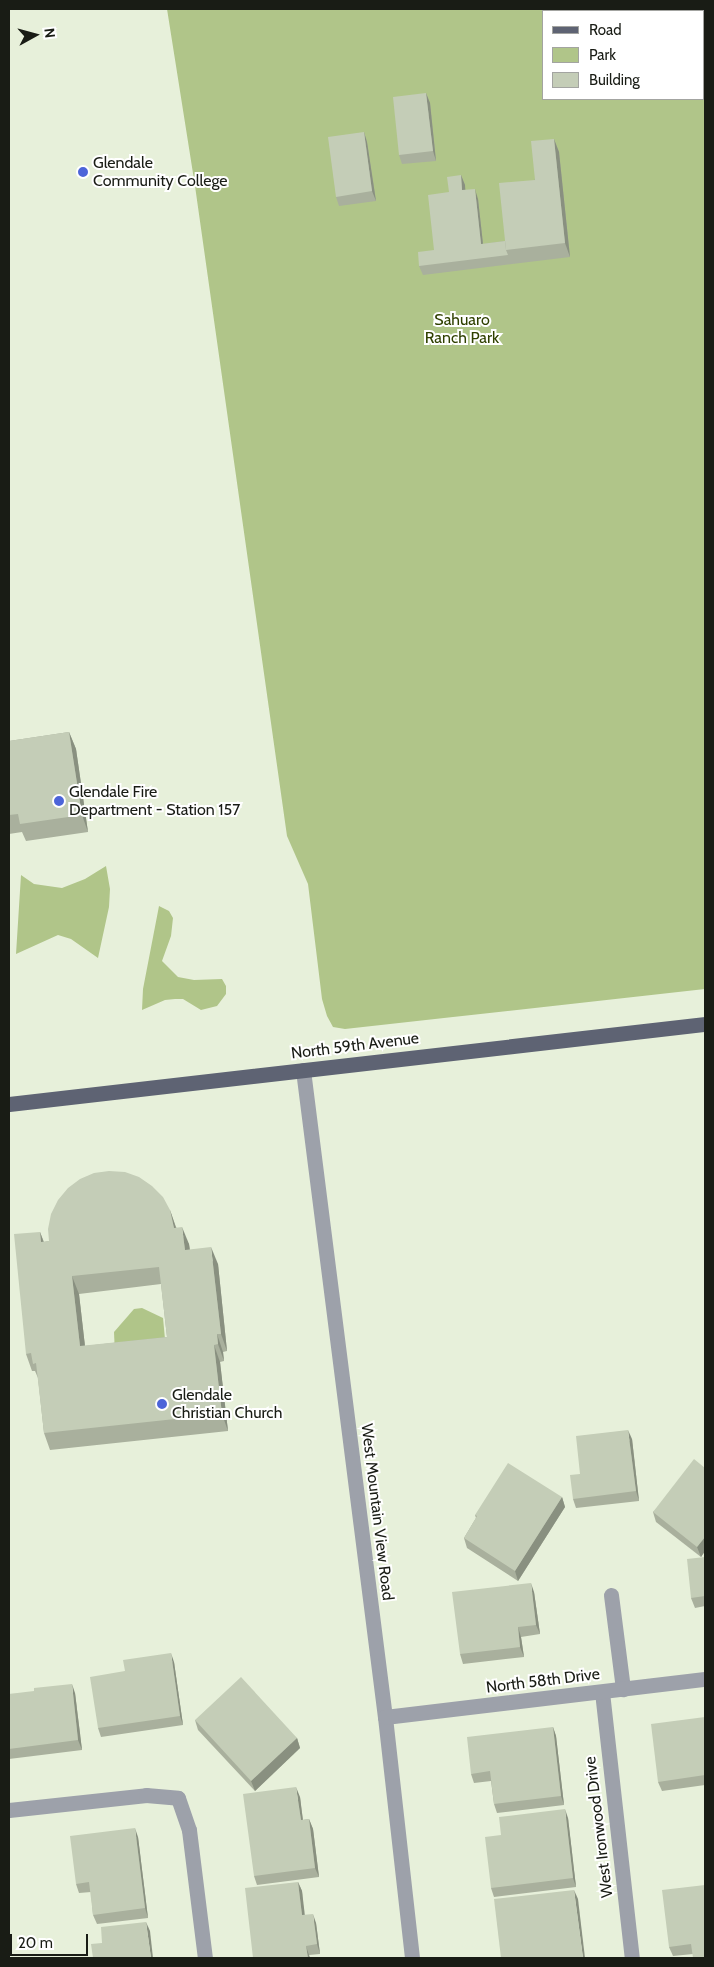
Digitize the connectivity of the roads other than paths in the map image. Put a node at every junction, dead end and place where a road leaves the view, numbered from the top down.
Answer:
1 (705, 1024) edge
2 (304, 1070) junction
3 (9, 1104) edge
4 (610, 1595) dead end
5 (705, 1678) edge
6 (622, 1689) junction
7 (602, 1692) junction
8 (385, 1717) junction
9 (9, 1810) edge
10 (205, 1958) edge
11 (412, 1958) edge
12 (632, 1958) edge

1 - 2 main road, North 59th Avenue
2 - 3 main road, North 59th Avenue
2 - 8 street, West Mountain View Road
4 - 6 street
5 - 6 street, North 58th Drive
6 - 7 street, North 58th Drive
7 - 8 street, North 58th Drive
7 - 12 street, West Ironwood Drive
8 - 11 street, West Mountain View Road
9 - 10 street

